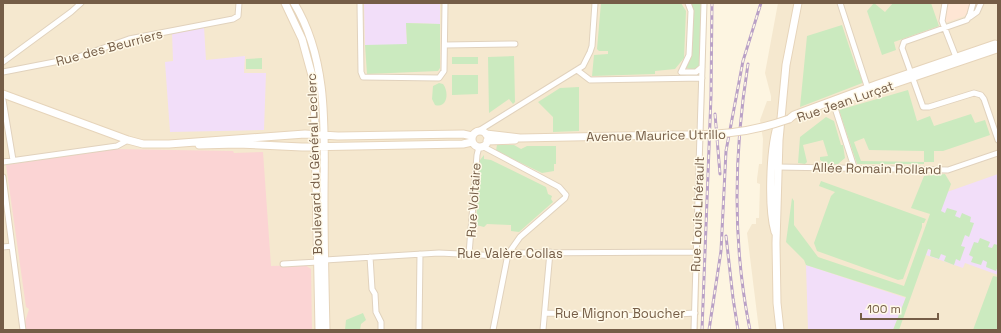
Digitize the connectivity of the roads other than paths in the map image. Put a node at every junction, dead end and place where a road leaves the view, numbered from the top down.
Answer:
1 (81, 3) edge
2 (239, 3) edge
3 (285, 3) edge
4 (294, 3) edge
5 (360, 3) edge
6 (445, 3) edge
7 (595, 3) edge
8 (688, 3) edge
9 (704, 3) edge
10 (798, 3) edge
11 (945, 3) edge
12 (972, 3) edge
13 (981, 3) edge
14 (842, 4) edge
15 (969, 18) junction
16 (944, 28) junction
17 (515, 44) dead end
18 (445, 45) junction
19 (956, 57) junction
20 (3, 62) edge
21 (702, 67) junction
22 (577, 70) junction
23 (3, 72) edge
24 (696, 72) junction
25 (911, 76) junction
26 (702, 78) junction
27 (868, 91) junction
28 (3, 94) edge
29 (3, 100) edge
30 (834, 105) junction
31 (782, 110) junction
32 (789, 119) junction
33 (315, 134) junction
34 (323, 135) junction
35 (472, 139) junction
36 (128, 140) junction
37 (483, 140) junction
38 (998, 140) edge
39 (169, 144) junction
40 (315, 146) junction
41 (324, 146) junction
42 (998, 154) edge
43 (13, 160) junction
44 (3, 162) edge
45 (854, 167) junction
46 (778, 168) junction
47 (3, 177) edge
48 (776, 237) junction
49 (12, 246) junction
50 (3, 247) edge
51 (550, 252) junction
52 (696, 252) junction
53 (420, 254) junction
54 (469, 254) junction
55 (508, 254) junction
56 (370, 257) junction
57 (321, 261) junction
58 (283, 264) dead end
59 (545, 313) junction
60 (694, 313) junction
61 (23, 330) edge
62 (319, 330) edge
63 (326, 330) edge
64 (381, 330) edge
65 (419, 330) edge
66 (493, 330) edge
67 (543, 330) edge
68 (694, 330) edge
69 (780, 330) edge

1 - 20 street
2 - 23 street, Rue des Beurriers
3 - 33 street, Boulevard du Général Leclerc
4 - 34 street, Boulevard du Général Leclerc
5 - 18 street
6 - 18 street
7 - 22 street
8 - 24 street
9 - 21 street, Rue Louis Lhérault
10 - 31 street
11 - 16 street
12 - 15 street
13 - 15 street
14 - 27 street
15 - 16 street
16 - 19 street
16 - 25 street
17 - 18 street
19 - 25 street, Rue Jean Lurçat
19 - 25 street, Rue Jean Lurçat
21 - 24 street
21 - 26 street, Rue Louis Lhérault
22 - 26 street
22 - 37 street
24 - 26 street
25 - 27 street, Rue Jean Lurçat
25 - 38 street
26 - 52 street, Rue Louis Lhérault
27 - 30 street, Rue Jean Lurçat
27 - 32 street, Rue Jean Lurçat
28 - 36 street
29 - 43 street
30 - 32 street, Rue Jean Lurçat
30 - 45 street
31 - 46 street
31 - 48 street
32 - 37 street, Avenue Maurice Utrillo, bridge
33 - 34 street
33 - 39 street
33 - 40 street, Boulevard du Général Leclerc
34 - 35 street
34 - 41 street, Boulevard du Général Leclerc
35 - 37 street
35 - 37 street
35 - 41 street
36 - 39 street
36 - 43 street
37 - 54 street, Rue Voltaire
37 - 55 street
39 - 40 street
40 - 41 street
40 - 57 street, Boulevard du Général Leclerc
41 - 57 street, Boulevard du Général Leclerc
42 - 45 street, Allée Romain Rolland
43 - 44 street
45 - 46 street, Allée Romain Rolland
46 - 48 street
47 - 49 street
48 - 69 street
49 - 50 street
49 - 61 street
51 - 52 street, Rue Valère Collas
51 - 55 street, Rue Valère Collas
51 - 59 street
52 - 60 street, Rue Louis Lhérault
53 - 54 street, Rue Valère Collas
53 - 56 street, Rue Valère Collas
53 - 65 street
54 - 55 street, Rue Valère Collas
55 - 66 street
56 - 57 street, Rue Valère Collas
56 - 64 street
57 - 58 street, Rue Valère Collas
57 - 62 street, Boulevard du Général Leclerc
57 - 63 street, Boulevard du Général Leclerc
59 - 60 street, Rue Mignon Boucher
59 - 67 street
60 - 68 street, Rue Louis Lhérault

